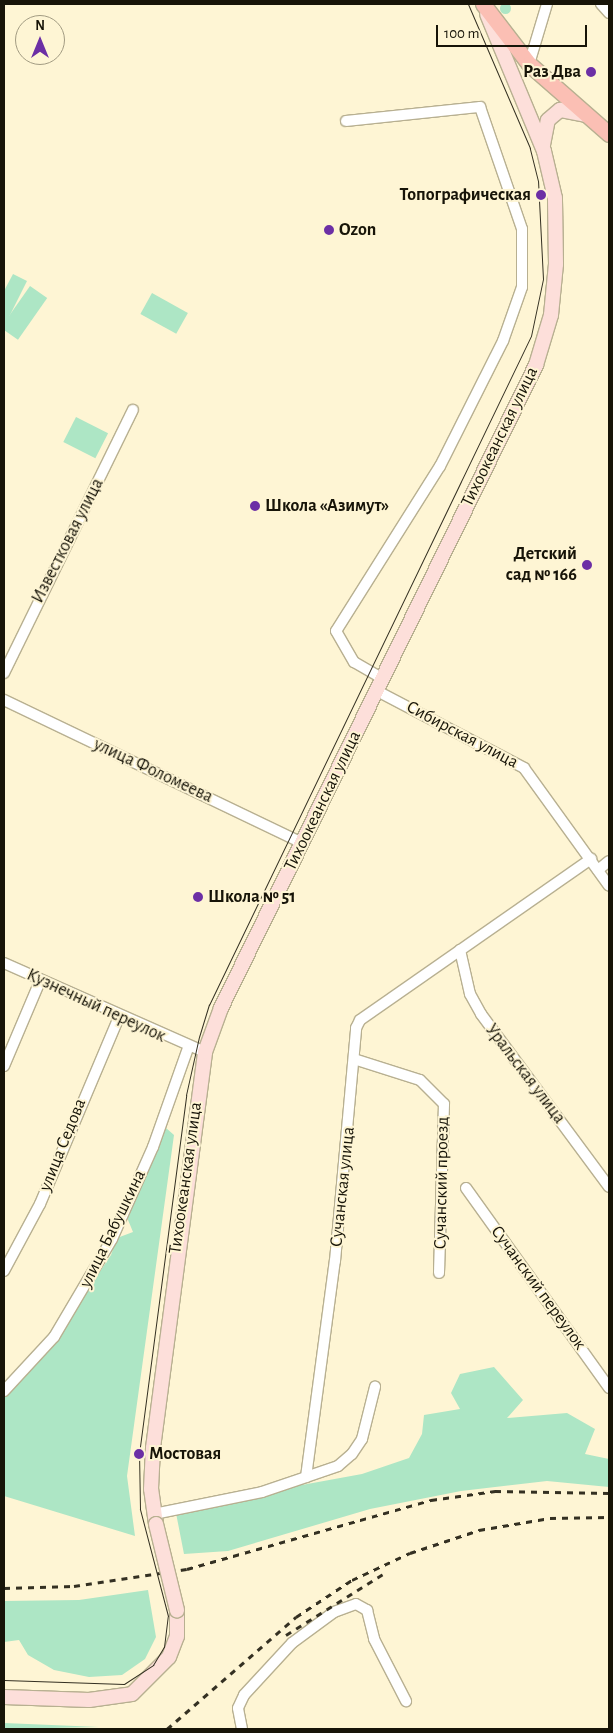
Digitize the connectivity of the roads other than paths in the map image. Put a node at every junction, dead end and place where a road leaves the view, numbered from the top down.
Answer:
1 (547, 4) edge
2 (601, 4) edge
3 (484, 6) edge
4 (609, 12) edge
5 (529, 64) junction
6 (586, 115) junction
7 (346, 121) dead end
8 (609, 134) edge
9 (544, 151) junction
10 (133, 410) dead end
11 (4, 673) edge
12 (380, 685) junction
13 (4, 700) edge
14 (302, 843) junction
15 (591, 859) junction
16 (609, 861) edge
17 (598, 870) junction
18 (609, 886) edge
19 (460, 950) junction
20 (4, 963) edge
21 (40, 981) junction
22 (119, 1017) junction
23 (188, 1048) junction
24 (205, 1052) junction
25 (357, 1060) junction
26 (4, 1066) edge
27 (609, 1187) edge
28 (466, 1188) dead end
29 (4, 1271) edge
30 (439, 1273) dead end
31 (375, 1387) dead end
32 (609, 1388) edge
33 (4, 1391) edge
34 (306, 1477) junction
35 (155, 1519) junction
36 (4, 1697) edge
37 (406, 1701) dead end
38 (242, 1729) edge

1 - 5 street
2 - 4 street
3 - 5 main road
3 - 9 main road, Тихоокеанская улица
5 - 6 main road
6 - 8 main road
6 - 9 main road
7 - 12 street, Сибирская улица
9 - 12 main road, Тихоокеанская улица
10 - 11 street, Известковая улица
12 - 14 main road, Тихоокеанская улица
12 - 15 street, Сибирская улица
13 - 14 street, улица Фоломеева
14 - 24 main road, Тихоокеанская улица
15 - 17 street, Сибирская улица
15 - 19 street, Сучанская улица
16 - 17 street
17 - 18 street, Сибирская улица
19 - 25 street, Сучанская улица
19 - 27 street, Уральская улица
20 - 21 street, Кузнечный переулок
21 - 22 street, Кузнечный переулок
21 - 26 street
22 - 23 street, Кузнечный переулок
22 - 29 street, улица Седова
23 - 24 street, Кузнечный переулок
23 - 33 street, улица Бабушкина
24 - 35 main road, Тихоокеанская улица
25 - 30 street, Сучанский проезд
25 - 34 street, Сучанская улица
28 - 32 street, Сучанский переулок
31 - 34 street
34 - 35 street
35 - 36 main road, Тихоокеанская улица, bridge
37 - 38 street

